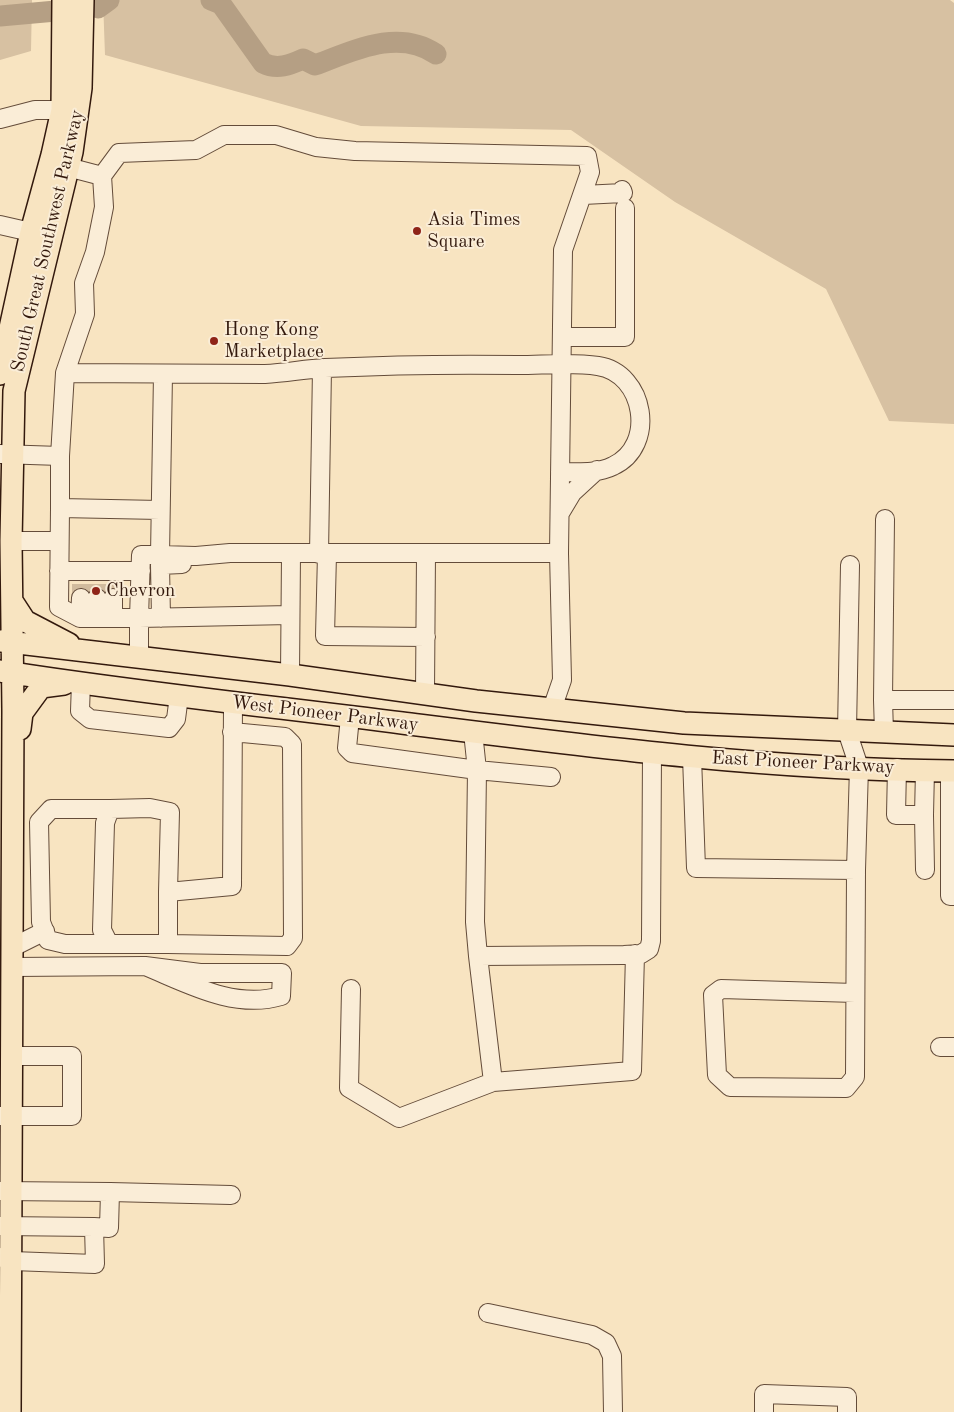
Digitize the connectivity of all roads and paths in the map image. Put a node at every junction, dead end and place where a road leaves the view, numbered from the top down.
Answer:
1 (63, 0) edge
2 (83, 0) edge
3 (62, 110) junction
4 (0, 120) edge
5 (59, 165) junction
6 (102, 176) junction
7 (622, 190) dead end
8 (583, 195) junction
9 (625, 208) dead end
10 (0, 225) edge
11 (31, 232) junction
12 (52, 237) junction
13 (563, 337) junction
14 (562, 365) junction
15 (322, 368) junction
16 (65, 373) junction
17 (0, 374) edge
18 (163, 374) junction
19 (6, 454) edge
20 (60, 456) junction
21 (597, 470) junction
22 (560, 472) junction
23 (60, 508) junction
24 (160, 510) junction
25 (560, 514) junction
26 (885, 519) dead end
27 (11, 541) junction
28 (60, 541) junction
29 (426, 553) junction
30 (559, 553) junction
31 (219, 554) junction
32 (291, 554) junction
33 (323, 554) junction
34 (160, 555) junction
35 (850, 565) dead end
36 (59, 571) junction
37 (141, 571) junction
38 (97, 584) junction
39 (12, 601) junction
40 (290, 614) junction
41 (97, 618) junction
42 (139, 618) junction
43 (161, 618) junction
44 (426, 637) junction
45 (6, 642) edge
46 (90, 653) junction
47 (139, 658) junction
48 (6, 672) edge
49 (290, 676) junction
50 (81, 682) junction
51 (425, 693) junction
52 (179, 696) junction
53 (883, 700) junction
54 (954, 700) edge
55 (476, 701) junction
56 (233, 703) junction
57 (552, 709) junction
58 (350, 717) junction
59 (652, 720) joint
60 (848, 731) junction
61 (232, 732) junction
62 (473, 732) junction
63 (884, 732) junction
64 (954, 735) edge
65 (652, 752) junction
66 (692, 757) junction
67 (859, 767) junction
68 (897, 768) junction
69 (477, 770) junction
70 (925, 770) junction
71 (13, 771) junction
72 (952, 771) edge
73 (551, 777) dead end
74 (110, 808) junction
75 (952, 808) edge
76 (924, 816) junction
77 (856, 870) junction
78 (925, 870) dead end
79 (168, 892) junction
80 (954, 896) edge
81 (44, 932) junction
82 (109, 944) junction
83 (168, 944) junction
84 (635, 954) junction
85 (478, 956) junction
86 (13, 957) junction
87 (145, 966) junction
88 (6, 988) edge
89 (351, 989) dead end
90 (855, 993) junction
91 (12, 1056) junction
92 (492, 1082) junction
93 (6, 1116) edge
94 (6, 1191) edge
95 (110, 1192) junction
96 (231, 1195) dead end
97 (6, 1226) edge
98 (94, 1227) junction
99 (6, 1259) edge
100 (488, 1313) dead end
101 (10, 1412) edge
102 (613, 1412) edge
103 (764, 1412) edge
104 (847, 1412) edge

1 - 3 main road, South Great Southwest Parkway
2 - 5 main road, South Great Southwest Parkway
3 - 4 lane
3 - 5 main road, South Great Southwest Parkway
5 - 6 lane
5 - 11 main road, South Great Southwest Parkway
5 - 12 main road, South Great Southwest Parkway
6 - 8 lane
6 - 16 lane
7 - 8 lane
8 - 13 lane
9 - 13 lane
10 - 11 lane
11 - 12 lane
11 - 17 main road, South Great Southwest Parkway
12 - 19 main road, South Great Southwest Parkway
13 - 14 lane
14 - 15 lane
14 - 21 lane
14 - 22 lane
15 - 18 lane
15 - 33 lane
16 - 18 lane
16 - 20 lane
18 - 24 lane
19 - 20 lane
19 - 27 main road, South Great Southwest Parkway
20 - 23 lane
21 - 22 lane
21 - 25 lane
22 - 25 lane
23 - 24 lane
23 - 28 lane
24 - 34 lane
25 - 30 lane
26 - 53 lane
27 - 28 lane
27 - 39 main road, South Great Southwest Parkway
28 - 36 lane
29 - 30 lane
29 - 33 lane
29 - 44 lane
30 - 57 lane
31 - 32 lane
31 - 34 lane
31 - 43 lane
32 - 33 lane
32 - 40 lane
33 - 44 lane
34 - 37 lane
35 - 60 lane
36 - 38 lane
36 - 41 lane
37 - 38 lane
37 - 42 lane
38 - 41 lane
38 - 41 lane
39 - 45 main road, South Great Southwest Parkway
39 - 46 main road
40 - 43 lane
40 - 49 lane
41 - 42 lane
42 - 43 lane
42 - 47 lane
44 - 51 lane
45 - 46 main road, West Pioneer Parkway
45 - 48 main road, South Great Southwest Parkway
46 - 47 main road, West Pioneer Parkway
47 - 49 main road, West Pioneer Parkway
48 - 50 main road, West Pioneer Parkway
48 - 71 main road, South Great Southwest Parkway
49 - 51 main road, West Pioneer Parkway
50 - 52 main road, West Pioneer Parkway
50 - 52 lane
50 - 71 main road
51 - 55 main road, West Pioneer Parkway
52 - 56 main road, West Pioneer Parkway
53 - 54 lane
53 - 63 lane
55 - 57 main road, West Pioneer Parkway
55 - 62 main road
56 - 58 main road, West Pioneer Parkway
56 - 61 lane
57 - 59 main road, West Pioneer Parkway
58 - 62 main road, West Pioneer Parkway
58 - 69 lane
59 - 60 main road, East Pioneer Parkway
60 - 63 main road, East Pioneer Parkway
60 - 67 lane
61 - 79 lane
61 - 83 lane
62 - 65 main road, West Pioneer Parkway
62 - 69 lane
63 - 64 main road, East Pioneer Parkway
65 - 66 main road, East Pioneer Parkway
65 - 84 lane
66 - 67 main road, East Pioneer Parkway
66 - 77 lane
67 - 68 main road, East Pioneer Parkway
67 - 77 lane
68 - 70 main road, East Pioneer Parkway
68 - 76 lane
69 - 73 lane
69 - 85 lane
70 - 72 main road, East Pioneer Parkway
70 - 76 lane
71 - 86 main road, South Great Southwest Parkway
72 - 75 lane
74 - 79 lane
74 - 81 lane
74 - 82 lane
75 - 80 lane
76 - 78 lane
77 - 90 lane
79 - 83 lane
81 - 82 lane
81 - 86 lane
82 - 83 lane
84 - 85 lane
84 - 92 lane
85 - 92 lane
86 - 87 lane
86 - 88 main road, South Great Southwest Parkway
87 - 87 lane
88 - 91 main road, South Great Southwest Parkway
89 - 92 lane
90 - 90 lane
91 - 93 main road, South Great Southwest Parkway
91 - 93 lane
93 - 94 main road, South Great Southwest Parkway
94 - 95 lane
94 - 97 main road, South Great Southwest Parkway
95 - 96 lane
95 - 98 lane
97 - 98 lane
97 - 99 main road, South Great Southwest Parkway
98 - 99 lane
99 - 101 main road, South Great Southwest Parkway
100 - 102 lane
103 - 104 lane

